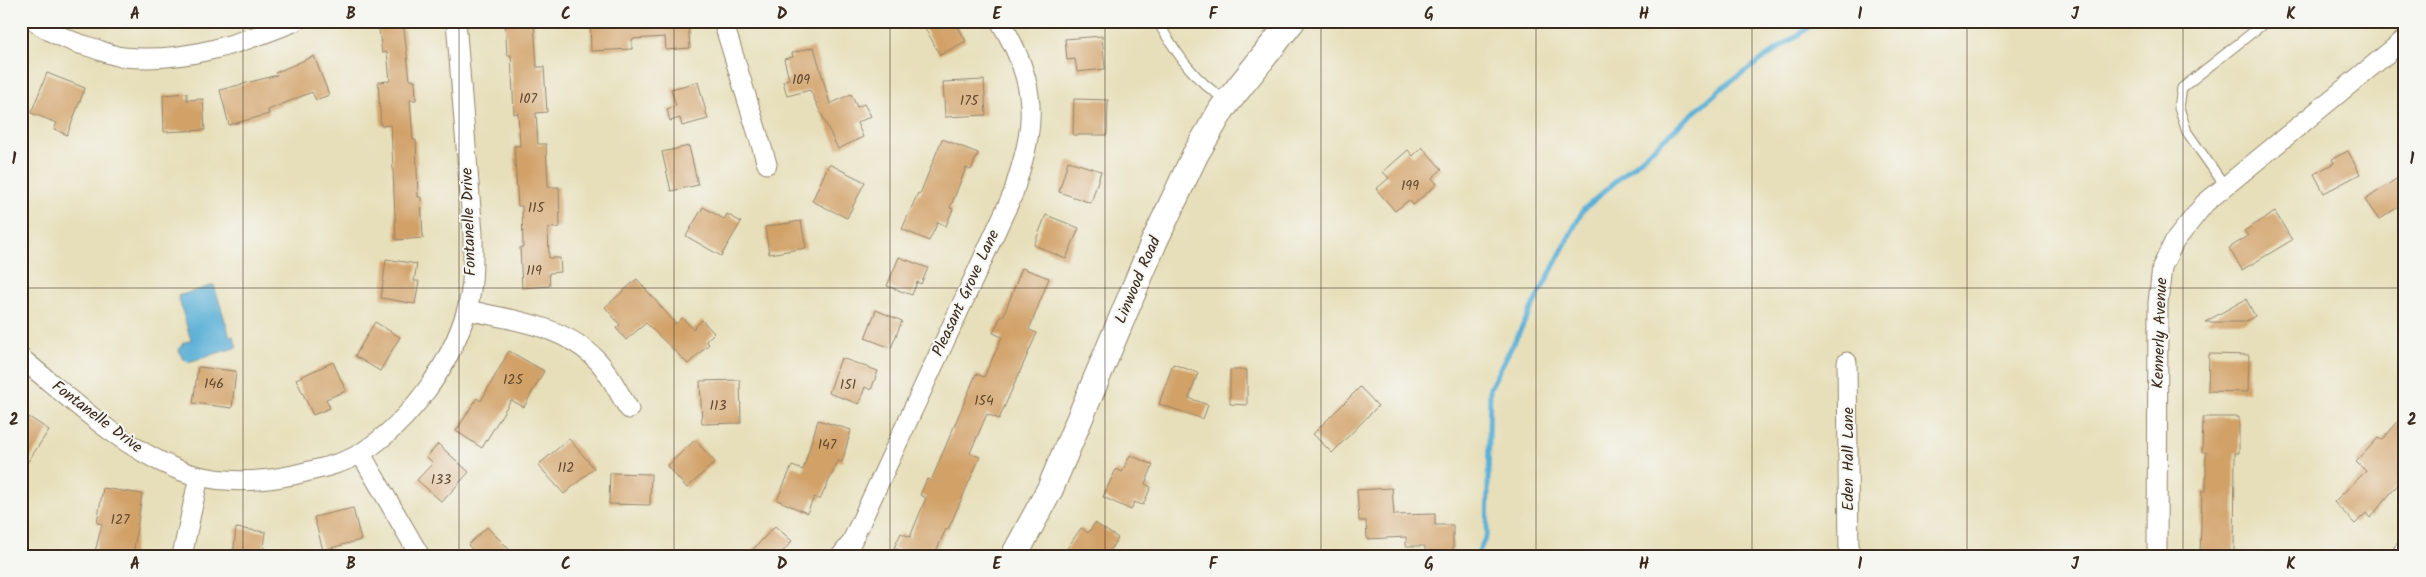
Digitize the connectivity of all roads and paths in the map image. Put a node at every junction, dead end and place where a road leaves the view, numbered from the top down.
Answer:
1 (35, 21) edge
2 (296, 21) edge
3 (456, 21) edge
4 (723, 21) edge
5 (1000, 21) edge
6 (1157, 21) edge
7 (1292, 21) edge
8 (2267, 21) edge
9 (2405, 39) edge
10 (1228, 101) junction
11 (767, 164) dead end
12 (2225, 186) junction
13 (467, 310) junction
14 (21, 358) edge
15 (1847, 362) dead end
16 (629, 409) dead end
17 (360, 454) junction
18 (199, 476) junction
19 (2405, 550) edge
20 (182, 556) edge
21 (420, 556) edge
22 (842, 556) edge
23 (1014, 556) edge
24 (1849, 556) edge
25 (2157, 556) edge
26 (2400, 556) edge

1 - 2 street
3 - 13 street, Fontanelle Drive
4 - 11 street
5 - 22 street, Pleasant Grove Lane
6 - 10 lane
7 - 10 street, Linwood Road
8 - 12 lane
9 - 12 street, Kennerly Avenue
10 - 23 street, Linwood Road
12 - 25 street, Kennerly Avenue
13 - 16 street
13 - 17 street, Fontanelle Drive
14 - 18 street, Fontanelle Drive
15 - 24 street, Eden Hall Lane
17 - 18 street, Fontanelle Drive
17 - 21 street
18 - 20 street
19 - 26 street

